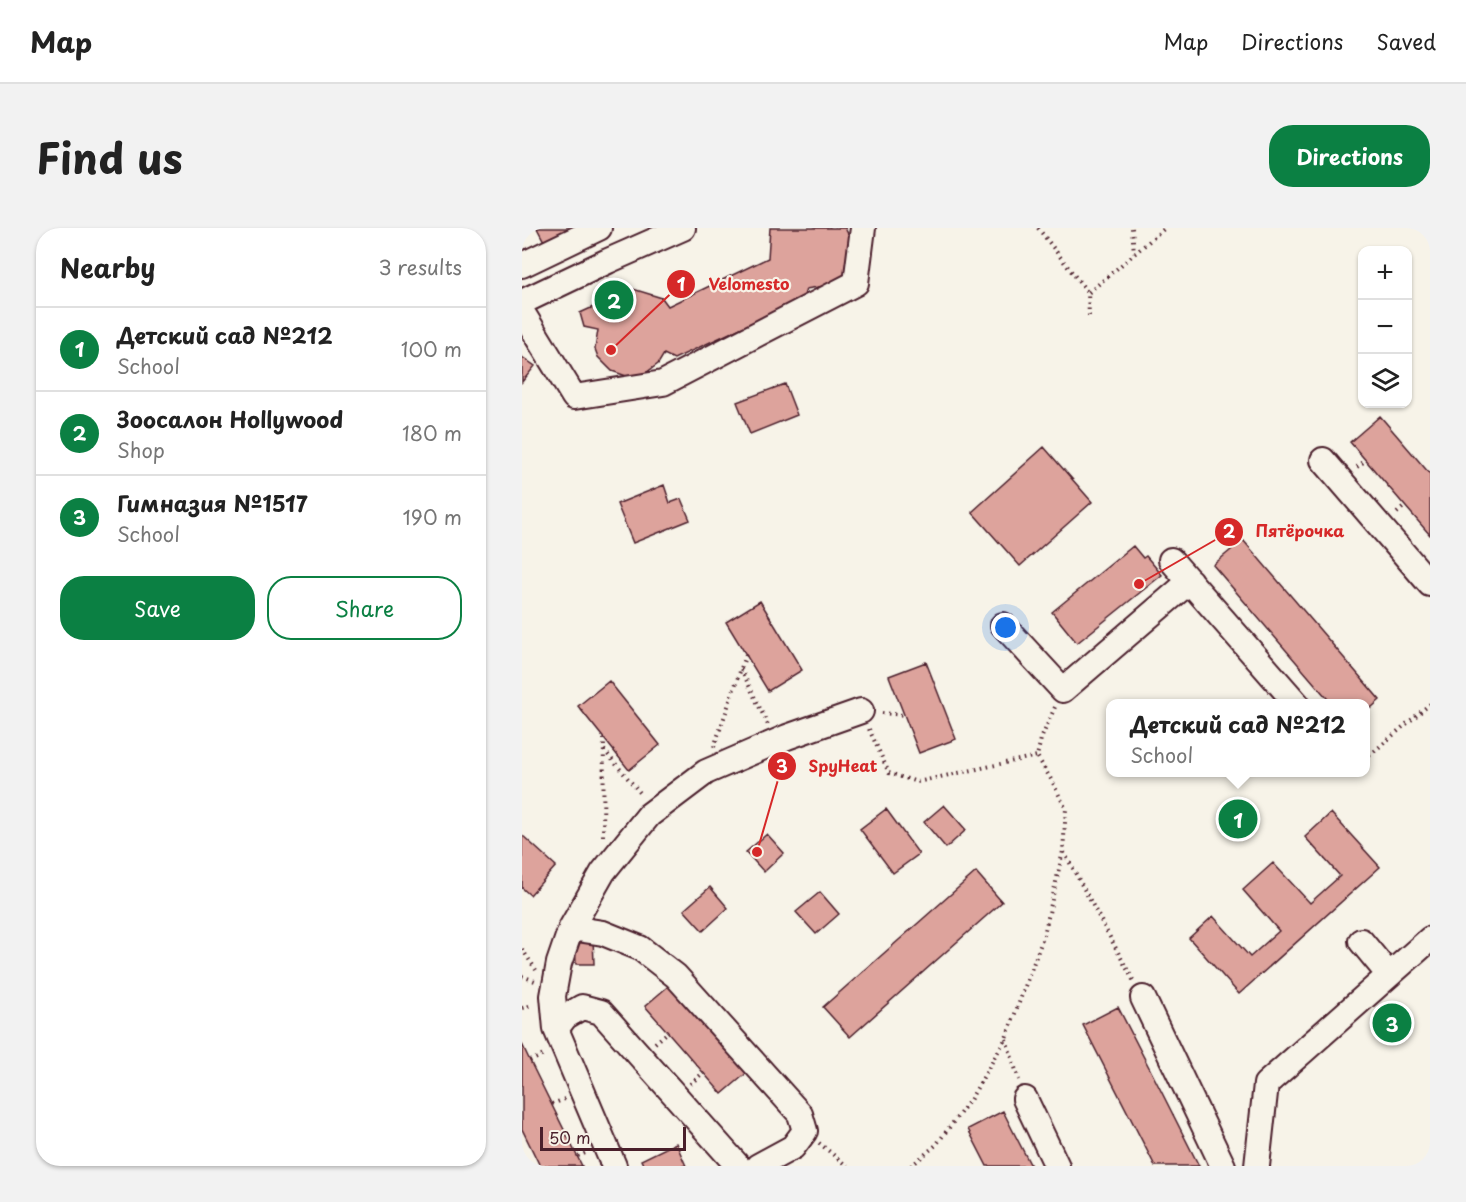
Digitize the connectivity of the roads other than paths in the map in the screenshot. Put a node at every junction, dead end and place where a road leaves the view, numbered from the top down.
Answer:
1 (599, 228) edge
2 (682, 228) edge
3 (863, 228) edge
4 (522, 265) edge
5 (522, 302) edge
6 (522, 312) edge
7 (1323, 460) dead end
8 (1171, 560) dead end
9 (1190, 581) junction
10 (1430, 584) edge
11 (1004, 625) dead end
12 (1293, 699) edge
13 (861, 711) road end
14 (571, 928) junction
15 (1430, 939) edge
16 (1361, 941) dead end
17 (1389, 975) junction
18 (1143, 998) road end
19 (556, 1029) junction
20 (1025, 1099) road end
21 (614, 1166) edge
22 (738, 1166) edge
23 (758, 1166) edge
24 (1057, 1166) edge
25 (1223, 1166) edge
26 (1257, 1166) edge

1 - 4 lane
2 - 5 lane
3 - 6 lane
7 - 10 lane
8 - 9 lane
9 - 11 lane
9 - 12 lane
13 - 14 lane
14 - 19 lane
14 - 23 lane
15 - 17 lane
16 - 17 lane
17 - 26 lane
18 - 25 lane
19 - 21 lane
19 - 22 lane
20 - 24 lane

